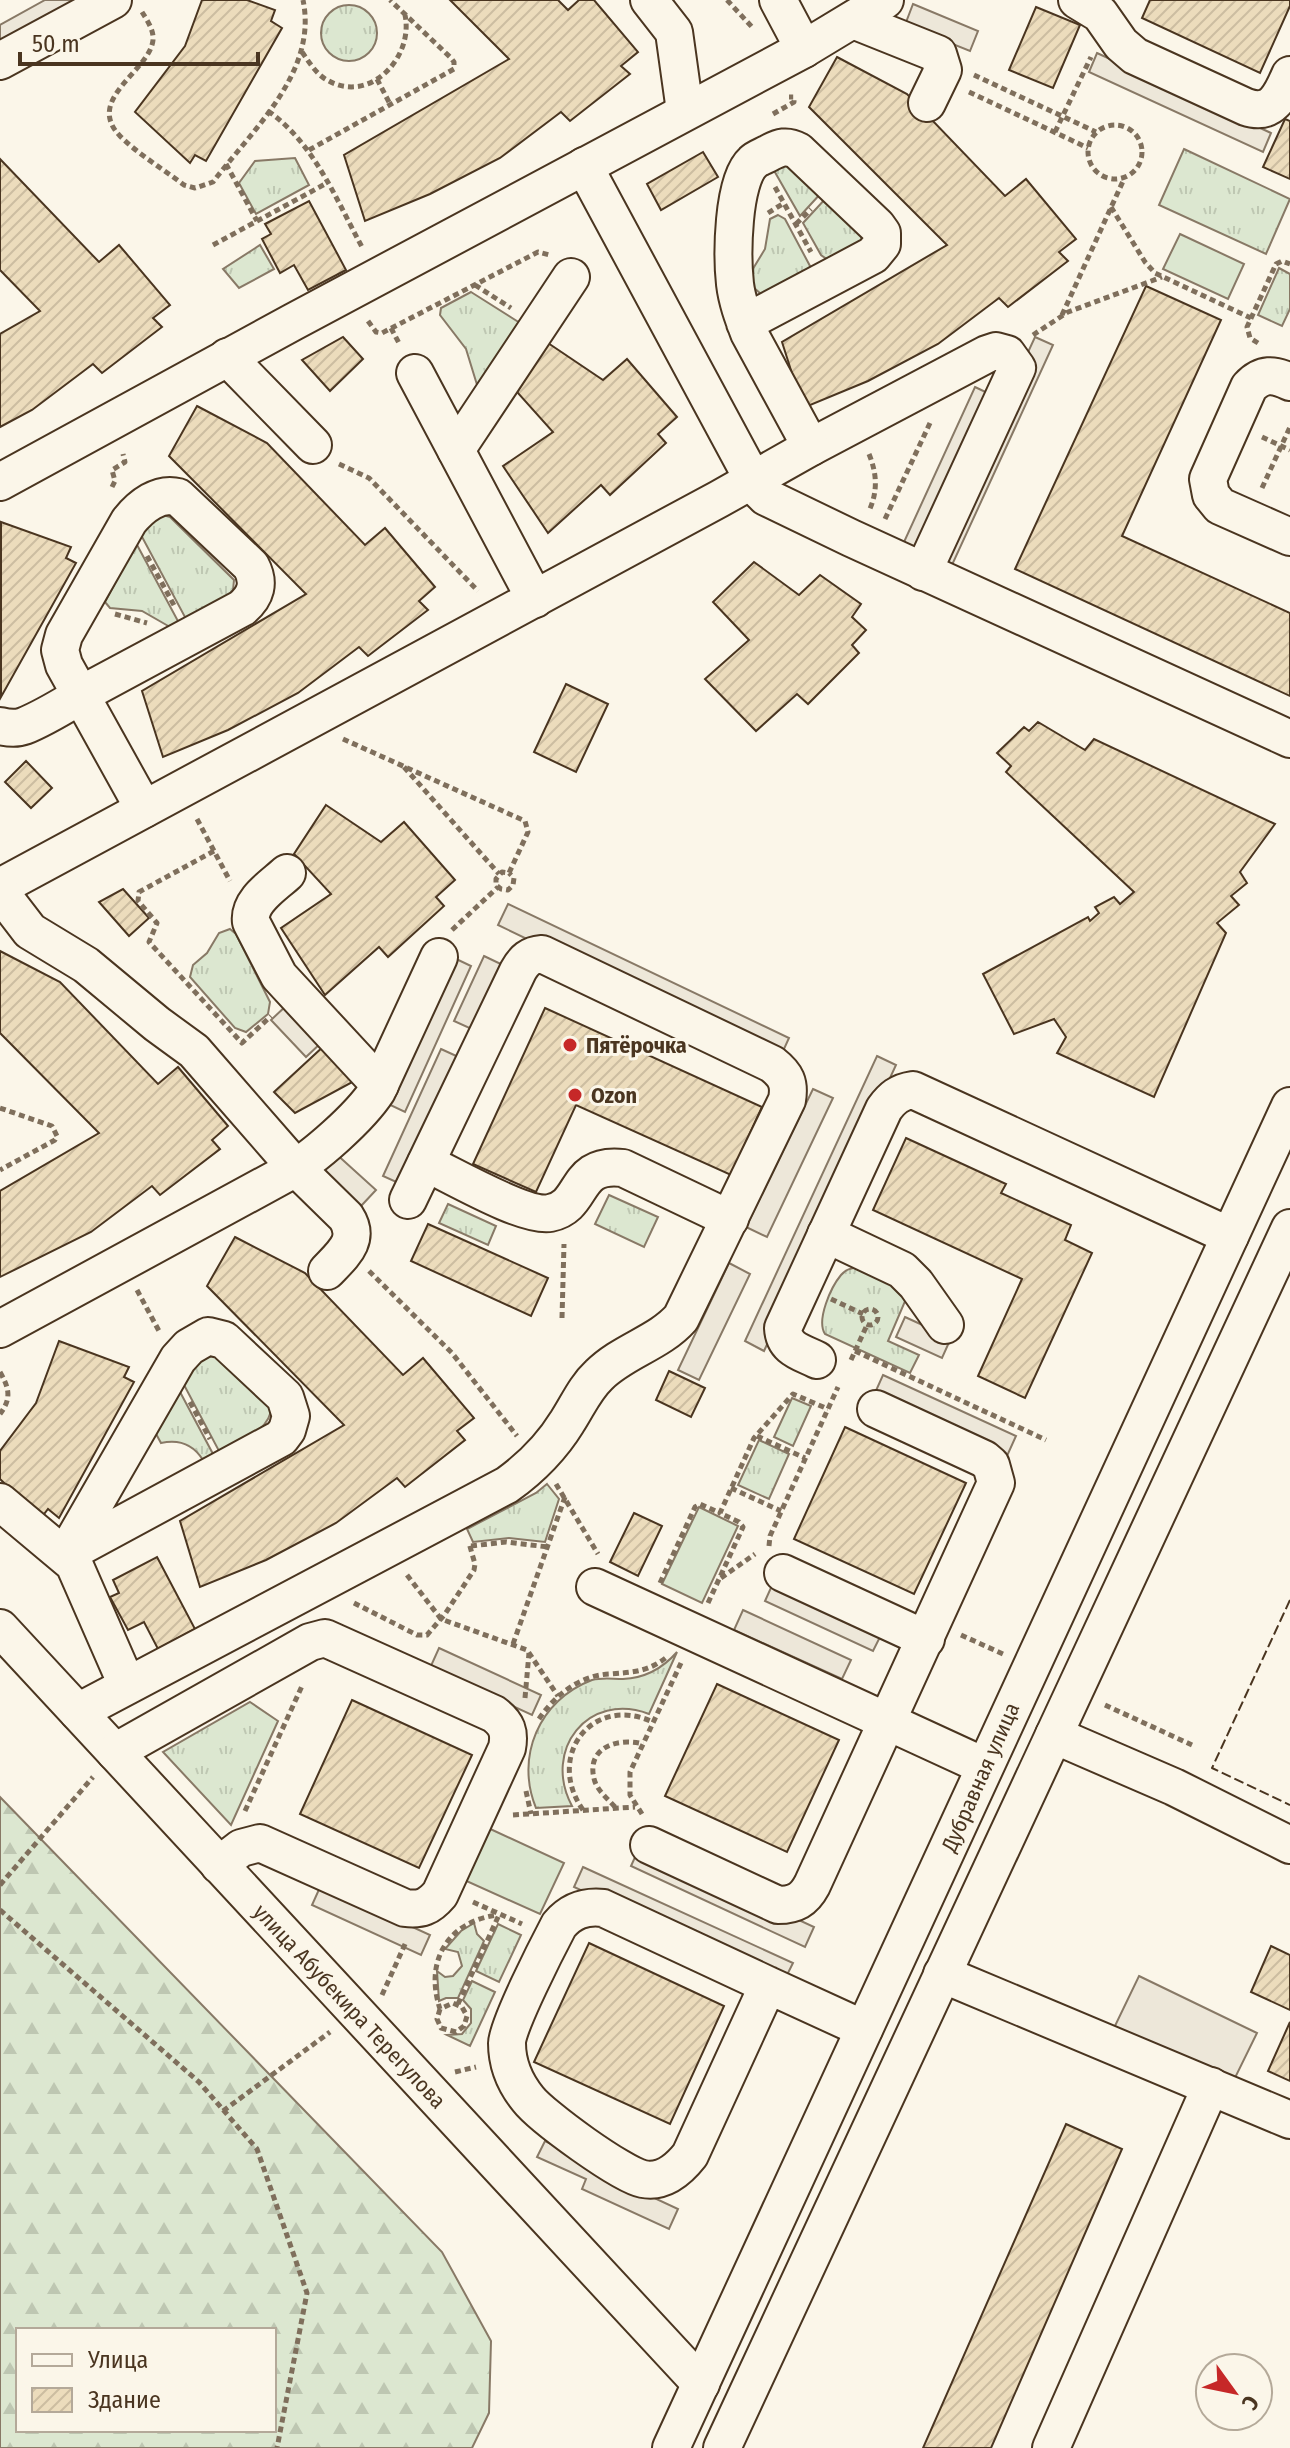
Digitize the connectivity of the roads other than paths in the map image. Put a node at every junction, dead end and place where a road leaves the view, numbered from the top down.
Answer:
1 (113, 0) edge
2 (649, 0) edge
3 (778, 0) edge
4 (885, 0) edge
5 (1077, 0) edge
6 (853, 20) junction
7 (804, 49) junction
8 (0, 61) edge
9 (1290, 75) edge
10 (936, 80) road end
11 (685, 111) junction
12 (584, 166) junction
13 (569, 280) road end
14 (745, 323) junction
15 (227, 357) junction
16 (415, 373) dead end
17 (1290, 382) edge
18 (313, 445) road end
19 (811, 447) junction
20 (456, 450) junction
21 (753, 479) junction
22 (0, 482) edge
23 (1290, 537) edge
24 (923, 572) junction
25 (535, 599) junction
26 (81, 695) junction
27 (0, 726) edge
28 (1290, 739) edge
29 (144, 809) junction
30 (287, 873) dead end
31 (0, 890) edge
32 (439, 957) road end
33 (380, 1085) junction
34 (1290, 1106) edge
35 (426, 1163) junction
36 (296, 1168) junction
37 (408, 1200) dead end
38 (730, 1219) junction
39 (1290, 1228) edge
40 (826, 1234) junction
41 (1230, 1236) junction
42 (337, 1260) road end
43 (945, 1325) dead end
44 (0, 1329) edge
45 (836, 1367) road end
46 (876, 1409) dead end
47 (0, 1502) edge
48 (65, 1555) junction
49 (776, 1559) road end
50 (595, 1587) road end
51 (0, 1628) edge
52 (941, 1636) junction
53 (127, 1685) junction
54 (78, 1712) junction
55 (888, 1722) junction
56 (1054, 1735) junction
57 (115, 1752) junction
58 (984, 1766) junction
59 (649, 1845) road end
60 (1290, 1845) edge
61 (234, 1855) junction
62 (942, 1974) junction
63 (768, 1985) junction
64 (864, 2029) junction
65 (1211, 2086) junction
66 (831, 2102) junction
67 (1290, 2120) edge
68 (873, 2122) junction
69 (701, 2384) junction
70 (671, 2448) edge
71 (722, 2448) edge
72 (1051, 2448) edge

1 - 8 street
2 - 11 street
3 - 7 street
4 - 6 street
5 - 9 street
6 - 7 street
6 - 10 street
7 - 11 street
11 - 12 street
12 - 15 street
12 - 21 street
13 - 20 street
14 - 14 street
14 - 19 street
15 - 18 street
15 - 22 street
16 - 20 street
17 - 23 street
19 - 21 street
19 - 24 street
20 - 25 street
21 - 24 street
21 - 25 street
24 - 28 street
25 - 29 street
26 - 26 street
26 - 27 street
26 - 29 street
29 - 31 street
30 - 33 street
31 - 36 street
32 - 33 street
33 - 36 street
34 - 41 street, Дубравная улица
35 - 37 street
35 - 38 street
35 - 38 street
36 - 42 street
36 - 44 street
38 - 53 street
39 - 56 street
40 - 41 street
40 - 43 street
40 - 45 street
41 - 58 street, Дубравная улица
46 - 52 street
47 - 48 street
48 - 48 street
48 - 53 street
49 - 52 street
50 - 55 street
51 - 54 street, улица Абубекира Терегулова
52 - 55 street
53 - 54 street
54 - 57 street, улица Абубекира Терегулова
55 - 58 street
55 - 59 street
56 - 60 street
56 - 62 street
57 - 61 street, улица Абубекира Терегулова
57 - 61 street
58 - 64 street, Дубравная улица
61 - 69 street, улица Абубекира Терегулова
62 - 65 street
62 - 68 street
63 - 63 street
63 - 64 street
64 - 66 street, Дубравная улица
65 - 67 street
65 - 72 street
66 - 68 street
66 - 69 street, Дубравная улица
68 - 71 street
69 - 70 street, Дубравная улица

